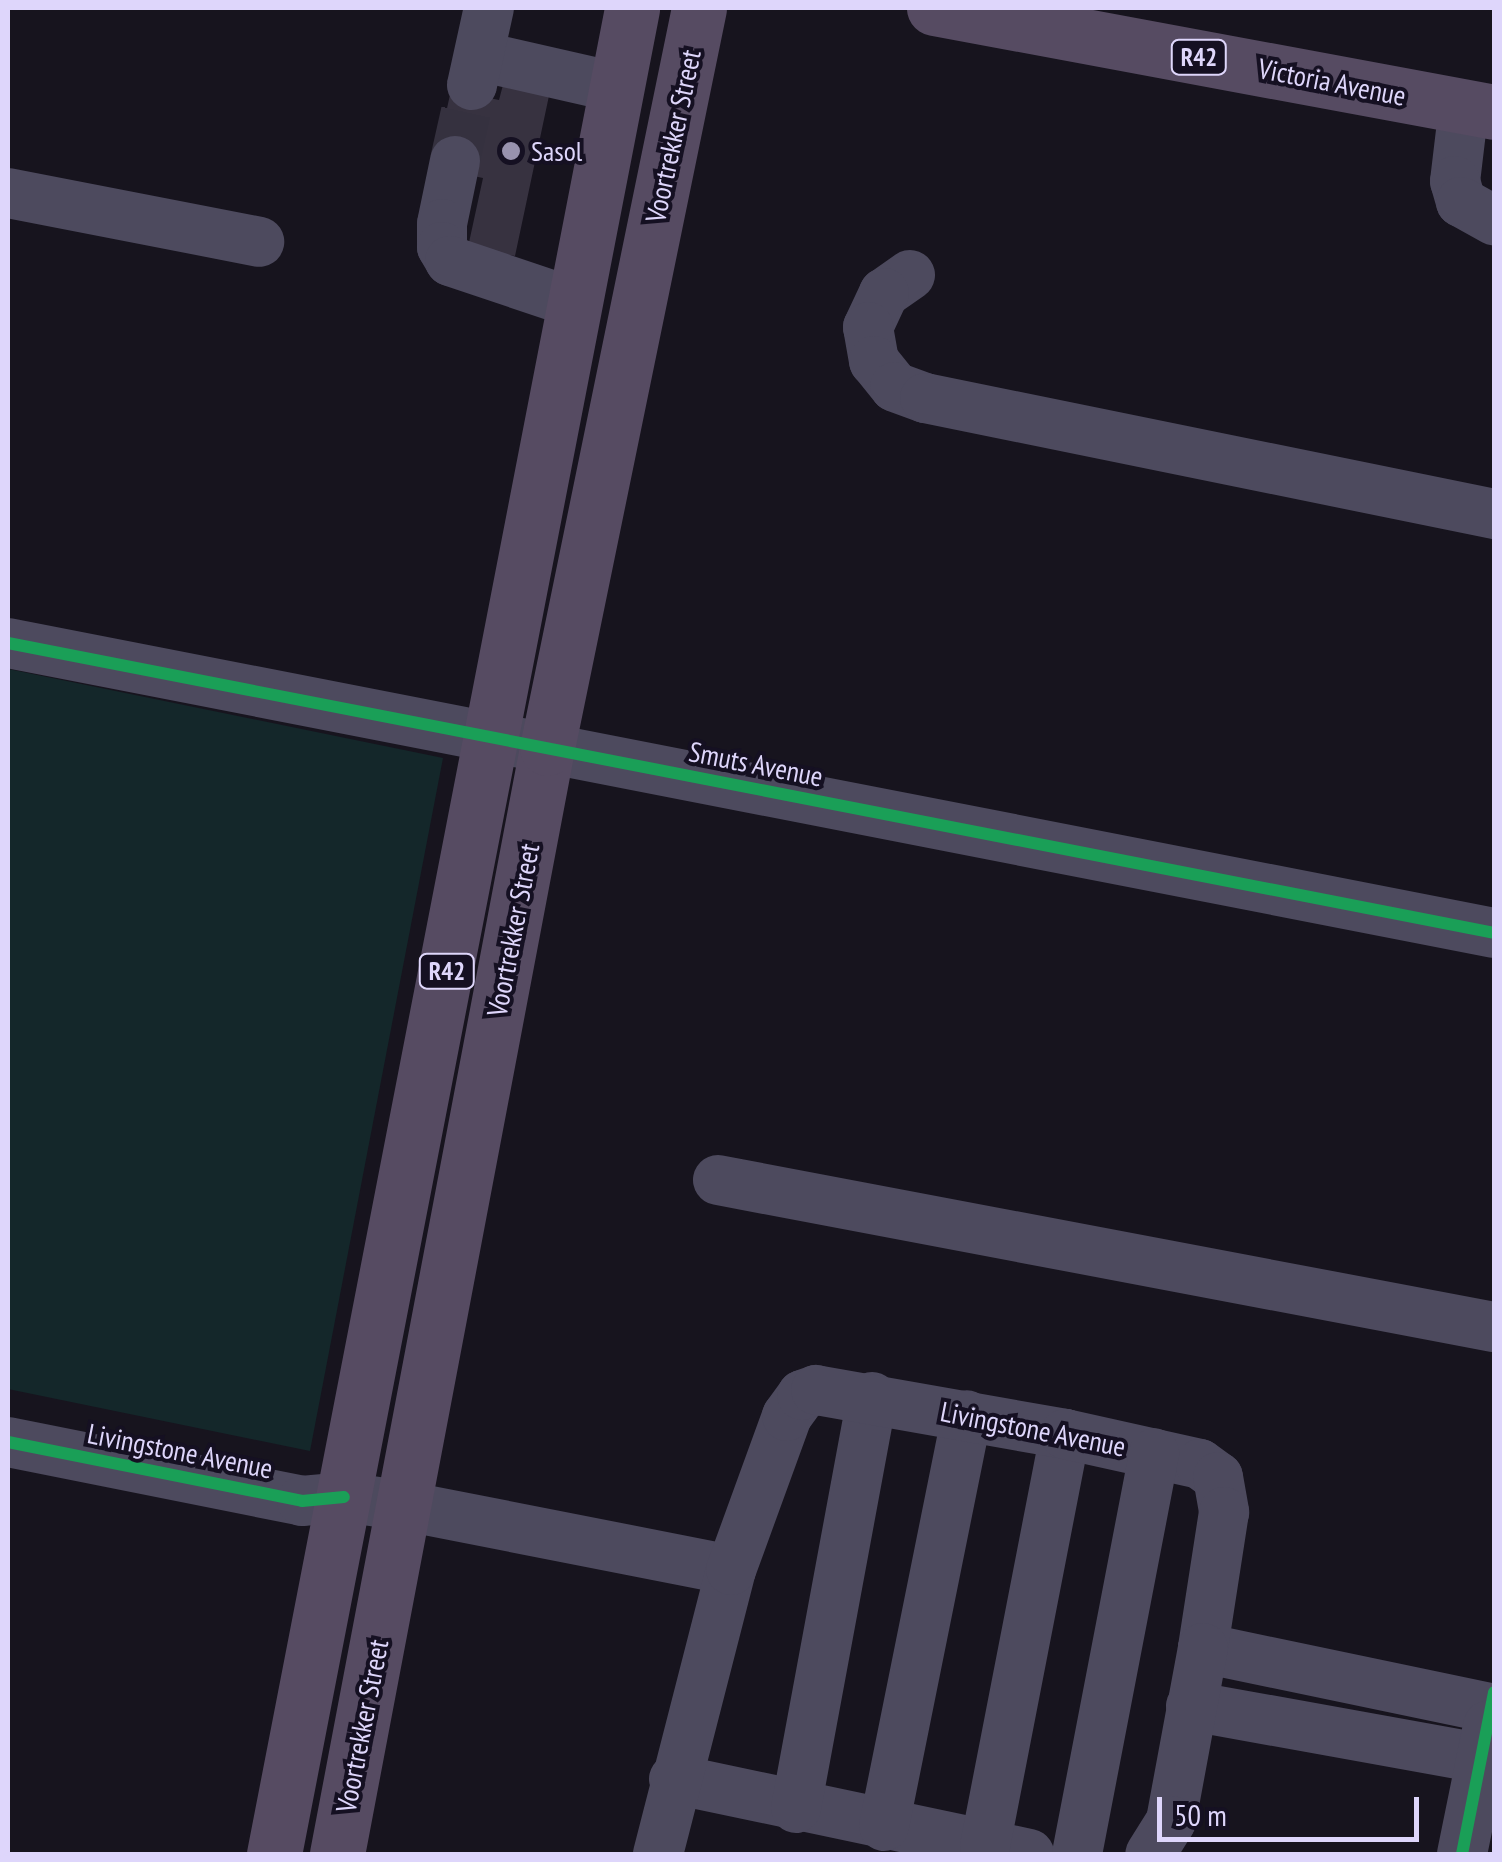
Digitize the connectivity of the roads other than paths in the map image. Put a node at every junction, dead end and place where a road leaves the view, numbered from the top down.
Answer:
1 (490, 8) edge
2 (632, 8) edge
3 (699, 8) edge
4 (934, 8) edge
5 (616, 86) junction
6 (1479, 109) edge
7 (455, 161) tunnel mouth
8 (8, 193) edge
9 (1494, 220) edge
10 (259, 242) dead end
11 (910, 274) dead end
12 (575, 302) junction
13 (1494, 514) edge
14 (8, 643) edge
15 (492, 738) junction
16 (546, 748) junction
17 (1494, 933) edge
18 (718, 1180) dead end
19 (1494, 1327) edge
20 (872, 1397) junction
21 (967, 1415) junction
22 (1064, 1434) junction
23 (8, 1442) edge
24 (1154, 1454) junction
25 (329, 1507) junction
26 (403, 1520) junction
27 (727, 1588) junction
28 (1203, 1648) junction
29 (1493, 1700) edge
30 (1191, 1706) junction
31 (1481, 1758) junction
32 (674, 1779) junction
33 (796, 1808) junction
34 (884, 1826) junction
35 (1007, 1850) edge
36 (274, 1854) edge
37 (336, 1854) edge
38 (658, 1854) edge
39 (1077, 1854) edge
40 (1150, 1854) edge
41 (1462, 1854) edge

1 - 5 street
2 - 5 main road, Voortrekker Street / R42
3 - 16 main road, Voortrekker Street / R42
4 - 6 main road, Victoria Avenue / R42
5 - 12 main road, Voortrekker Street / R42
6 - 9 street
7 - 12 street
8 - 10 street
11 - 13 street
12 - 15 main road, Voortrekker Street / R42
14 - 15 street, Smuts Avenue
15 - 16 street, Smuts Avenue
15 - 25 main road, Voortrekker Street / R42
16 - 17 street, Smuts Avenue
16 - 26 main road, Voortrekker Street / R42
18 - 19 street
20 - 21 street, Livingstone Avenue
20 - 27 street, Livingstone Avenue
20 - 33 street
21 - 22 street, Livingstone Avenue
21 - 34 street
22 - 24 street, Livingstone Avenue
22 - 35 street
23 - 25 street, Livingstone Avenue
24 - 28 street, Livingstone Avenue
24 - 39 street
25 - 26 street, Livingstone Avenue
25 - 36 main road, Voortrekker Street / R42
26 - 27 street, Livingstone Avenue
26 - 37 main road, Voortrekker Street / R42
27 - 32 street
28 - 29 street
28 - 30 street, Livingstone Avenue
29 - 31 street
30 - 31 street
30 - 40 street, Livingstone Avenue
31 - 41 street
32 - 33 street
32 - 38 street
33 - 34 street
34 - 35 street

